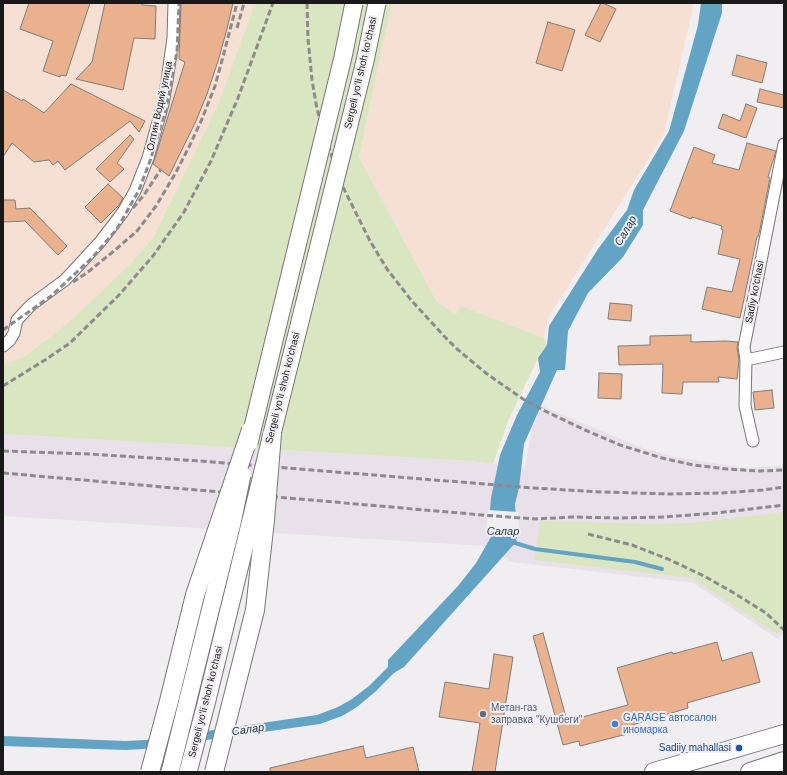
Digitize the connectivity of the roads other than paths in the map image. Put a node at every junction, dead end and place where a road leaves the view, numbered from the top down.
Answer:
1 (174, 3) edge
2 (354, 3) edge
3 (377, 3) edge
4 (784, 144) edge
5 (3, 346) edge
6 (784, 352) edge
7 (746, 360) junction
8 (251, 430) junction
9 (272, 434) junction
10 (753, 441) dead end
11 (206, 704) junction
12 (784, 734) edge
13 (784, 761) edge
14 (705, 765) edge
15 (150, 772) edge
16 (170, 772) edge
17 (188, 772) edge
18 (192, 772) edge
19 (214, 772) edge
20 (654, 772) edge
21 (750, 772) edge

1 - 5 street, Олтин Водий улица
2 - 8 main road, Sergeli yo‘li shoh ko‘chasi, bridge
3 - 9 main road, Sergeli yo‘li shoh ko‘chasi, bridge
4 - 7 street, Sadiy ko'chasi
6 - 7 street
7 - 10 street, Sadiy ko'chasi
8 - 15 highway, bridge
8 - 16 main road, Sergeli yo‘li shoh ko‘chasi, bridge
9 - 11 main road, Sergeli yo‘li shoh ko‘chasi, bridge
9 - 19 highway, bridge
11 - 17 main road, Sergeli yo‘li shoh ko‘chasi, bridge
11 - 18 highway, bridge
12 - 14 highway
13 - 21 highway
14 - 20 highway

